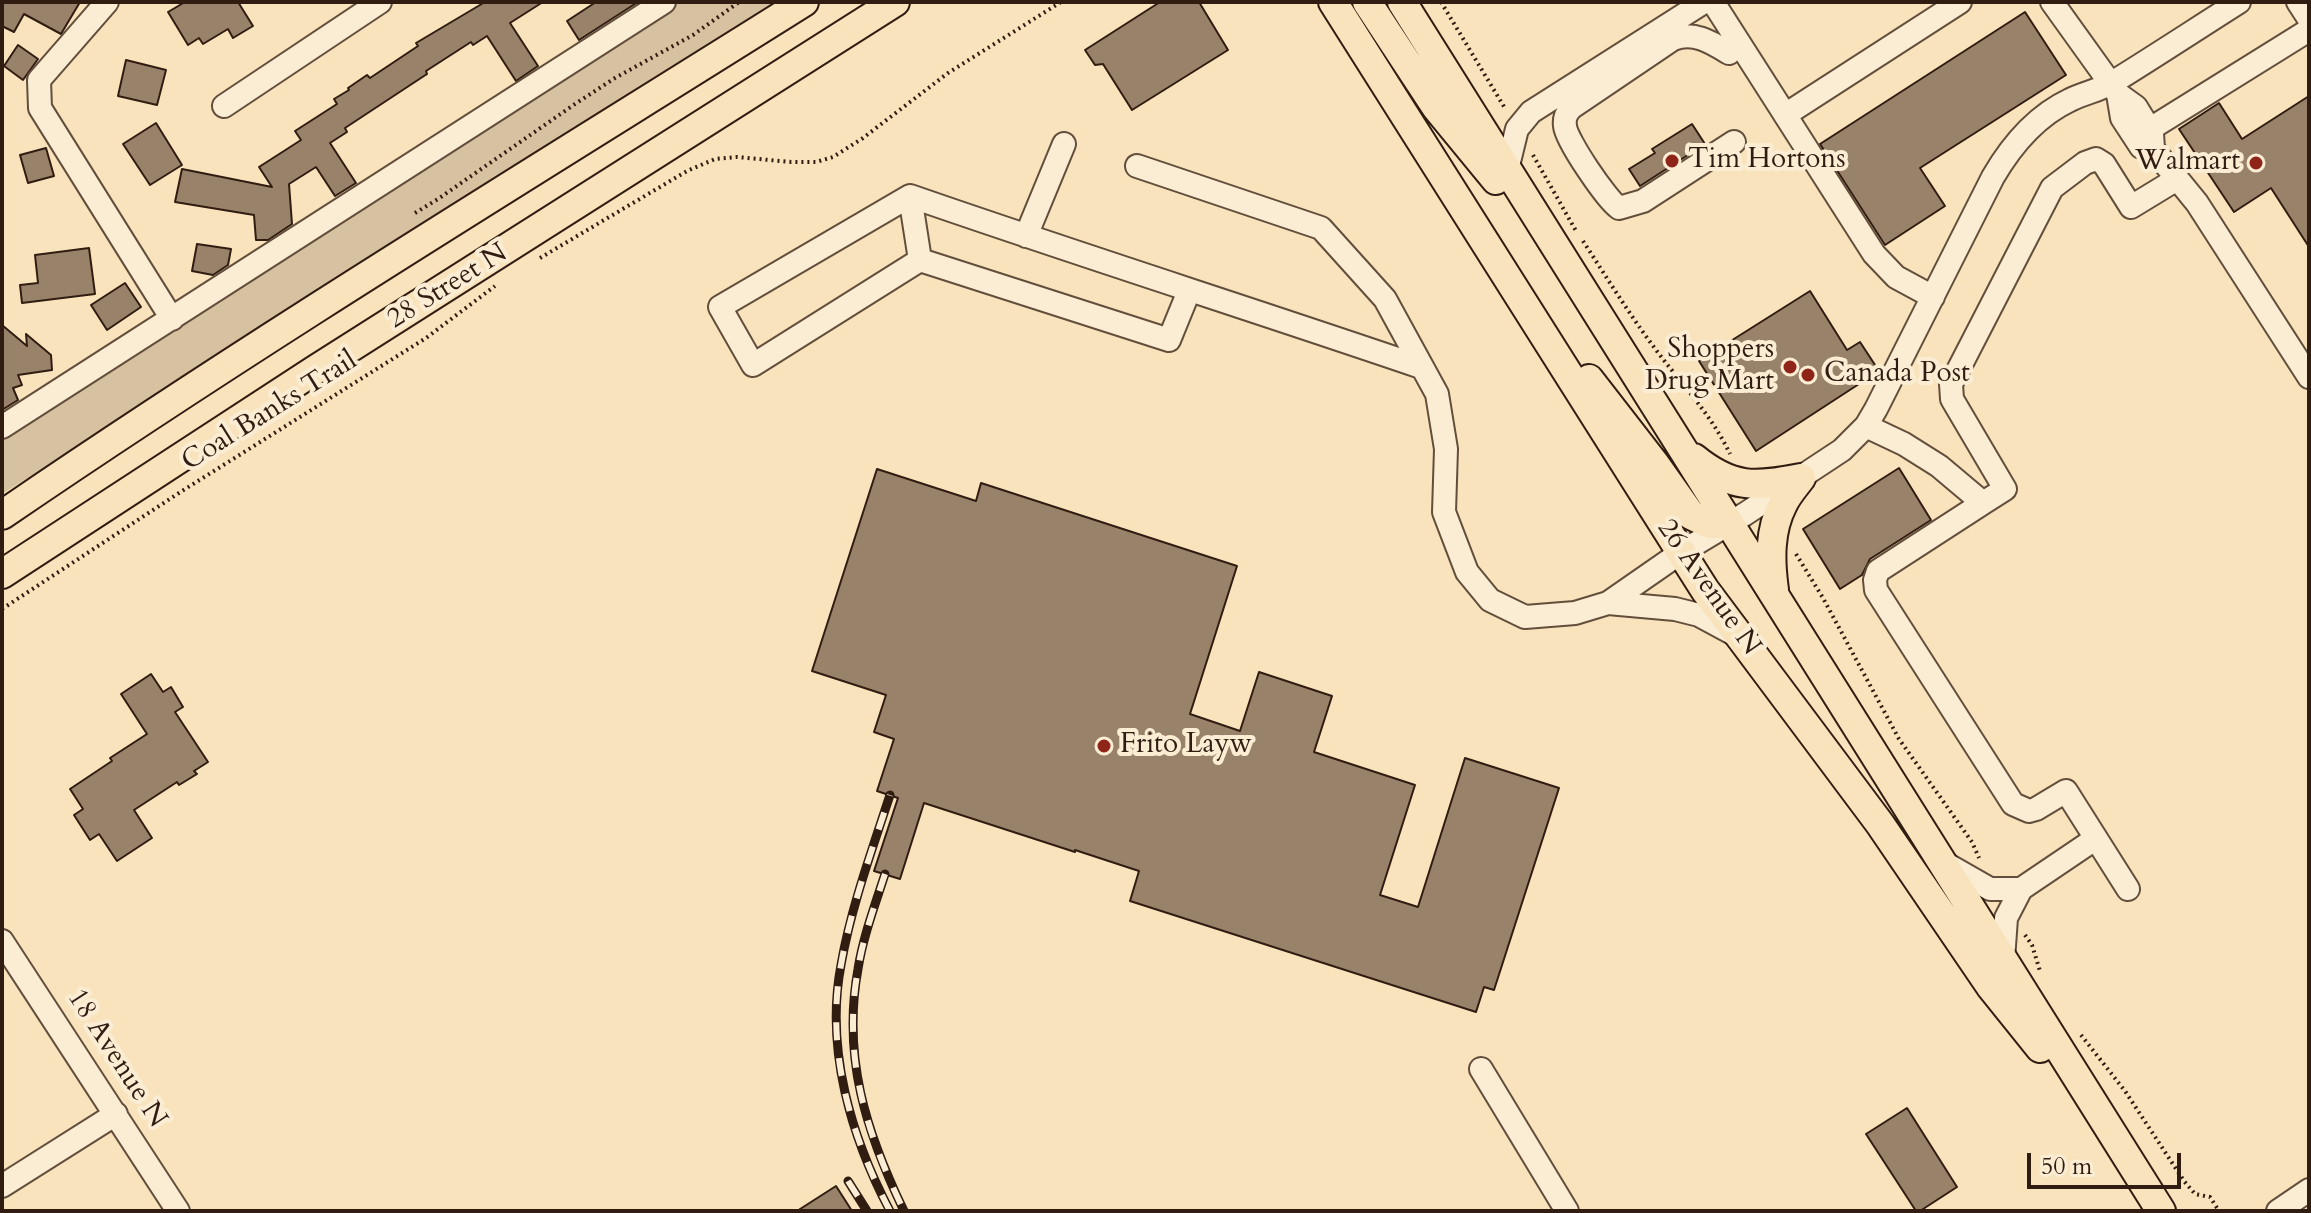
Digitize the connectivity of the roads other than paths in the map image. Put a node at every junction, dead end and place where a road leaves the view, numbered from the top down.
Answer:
1 (107, 2) edge
2 (664, 2) edge
3 (804, 2) edge
4 (895, 2) edge
5 (1333, 2) edge
6 (1367, 2) edge
7 (1402, 2) edge
8 (1704, 2) edge
9 (1713, 2) edge
10 (1960, 2) edge
11 (2052, 2) edge
12 (2239, 2) edge
13 (2298, 2) edge
14 (369, 5) edge
15 (2309, 19) edge
16 (2309, 30) edge
17 (1729, 53) dead end
18 (2114, 89) junction
19 (224, 106) dead end
20 (1785, 115) junction
21 (2151, 139) junction
22 (1734, 142) dead end
23 (1064, 144) dead end
24 (1137, 166) dead end
25 (1507, 170) junction
26 (2177, 179) junction
27 (910, 196) junction
28 (1026, 236) junction
29 (1484, 242) junction
30 (920, 260) junction
31 (1570, 271) junction
32 (1189, 291) junction
33 (1933, 297) junction
34 (172, 319) junction
35 (1421, 367) junction
36 (2309, 377) edge
37 (1866, 426) junction
38 (2, 427) edge
39 (116, 437) junction
40 (1682, 448) junction
41 (1801, 478) junction
42 (1983, 503) junction
43 (2, 515) edge
44 (1729, 524) junction
45 (2, 533) edge
46 (1680, 553) junction
47 (2, 574) edge
48 (1774, 595) junction
49 (1608, 603) junction
50 (1742, 638) junction
51 (2095, 839) junction
52 (1941, 860) junction
53 (2021, 889) junction
54 (2128, 889) dead end
55 (2, 941) edge
56 (2003, 960) junction
57 (1481, 1069) dead end
58 (116, 1114) junction
59 (2120, 1147) junction
60 (2, 1186) edge
61 (2309, 1190) edge
62 (178, 1211) edge
63 (1567, 1211) edge
64 (2161, 1211) edge
65 (2278, 1211) edge

1 - 34 street
2 - 34 street
3 - 39 main road, 28 Street N
4 - 47 main road, 28 Street N
5 - 29 main road, 26 Avenue N
6 - 31 main road
7 - 25 main road, 26 Avenue N
8 - 25 street
9 - 20 street
10 - 20 street
11 - 18 street
12 - 18 street
13 - 15 street
14 - 19 street
16 - 21 street
17 - 22 street
18 - 21 street
18 - 33 street
20 - 33 street
21 - 26 street
23 - 28 street
24 - 35 street
25 - 31 main road, 26 Avenue N
26 - 36 street
26 - 42 street
27 - 28 street
27 - 30 street
27 - 30 street
28 - 32 street
29 - 44 main road
29 - 46 main road, 26 Avenue N
30 - 32 street
31 - 40 main road, 26 Avenue N
32 - 35 street
33 - 37 street
34 - 38 street
35 - 49 street
37 - 41 street
37 - 42 street
39 - 43 main road, 28 Street N
39 - 45 main road
40 - 41 main road
40 - 44 main road, 26 Avenue N
41 - 44 street
41 - 48 main road
42 - 51 street
44 - 46 street
44 - 48 main road, 26 Avenue N
46 - 49 street
46 - 50 main road, 26 Avenue N
48 - 52 main road, 26 Avenue N
49 - 50 street
50 - 59 main road, 26 Avenue N
51 - 53 street
51 - 54 street
52 - 53 street
52 - 56 main road, 26 Avenue N
53 - 56 street
55 - 58 street, 18 Avenue N
56 - 59 main road, 26 Avenue N
57 - 63 street
58 - 60 street
58 - 62 street, 18 Avenue N
59 - 64 main road, 26 Avenue N
61 - 65 street

